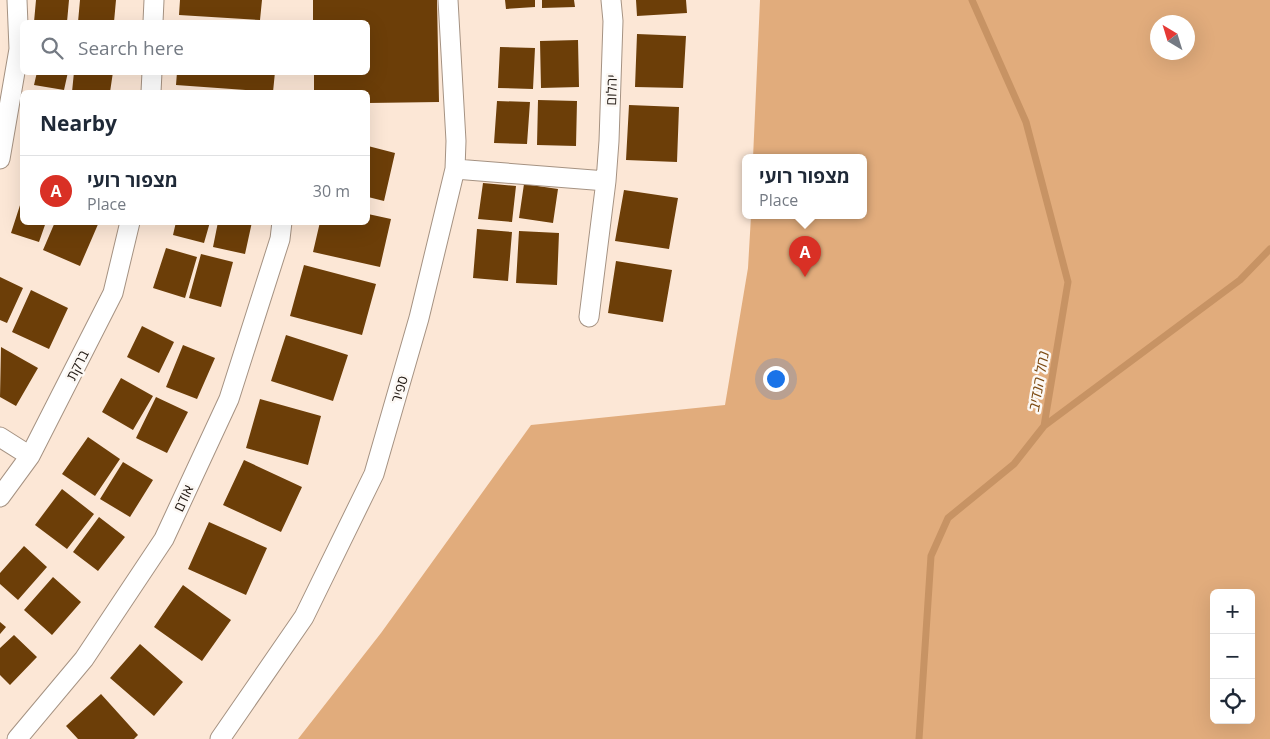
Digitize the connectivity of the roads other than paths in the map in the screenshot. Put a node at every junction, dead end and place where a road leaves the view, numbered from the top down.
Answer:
1 (17, 0) edge
2 (154, 0) edge
3 (448, 0) edge
4 (611, 0) edge
5 (153, 20) edge
6 (152, 75) edge
7 (151, 90) edge
8 (0, 159) edge
9 (455, 169) junction
10 (606, 180) junction
11 (129, 225) edge
12 (282, 225) edge
13 (589, 317) dead end
14 (0, 437) edge
15 (30, 456) junction
16 (0, 497) edge
17 (17, 739) edge
18 (220, 739) edge

1 - 8 street
2 - 5 street
3 - 9 street, ספיר
4 - 10 street, יהלום
6 - 7 street
9 - 10 street
9 - 18 street, ספיר
10 - 13 street, יהלום
11 - 15 street, ברקת
12 - 17 street, אודם
14 - 15 street
15 - 16 street, ברקת

